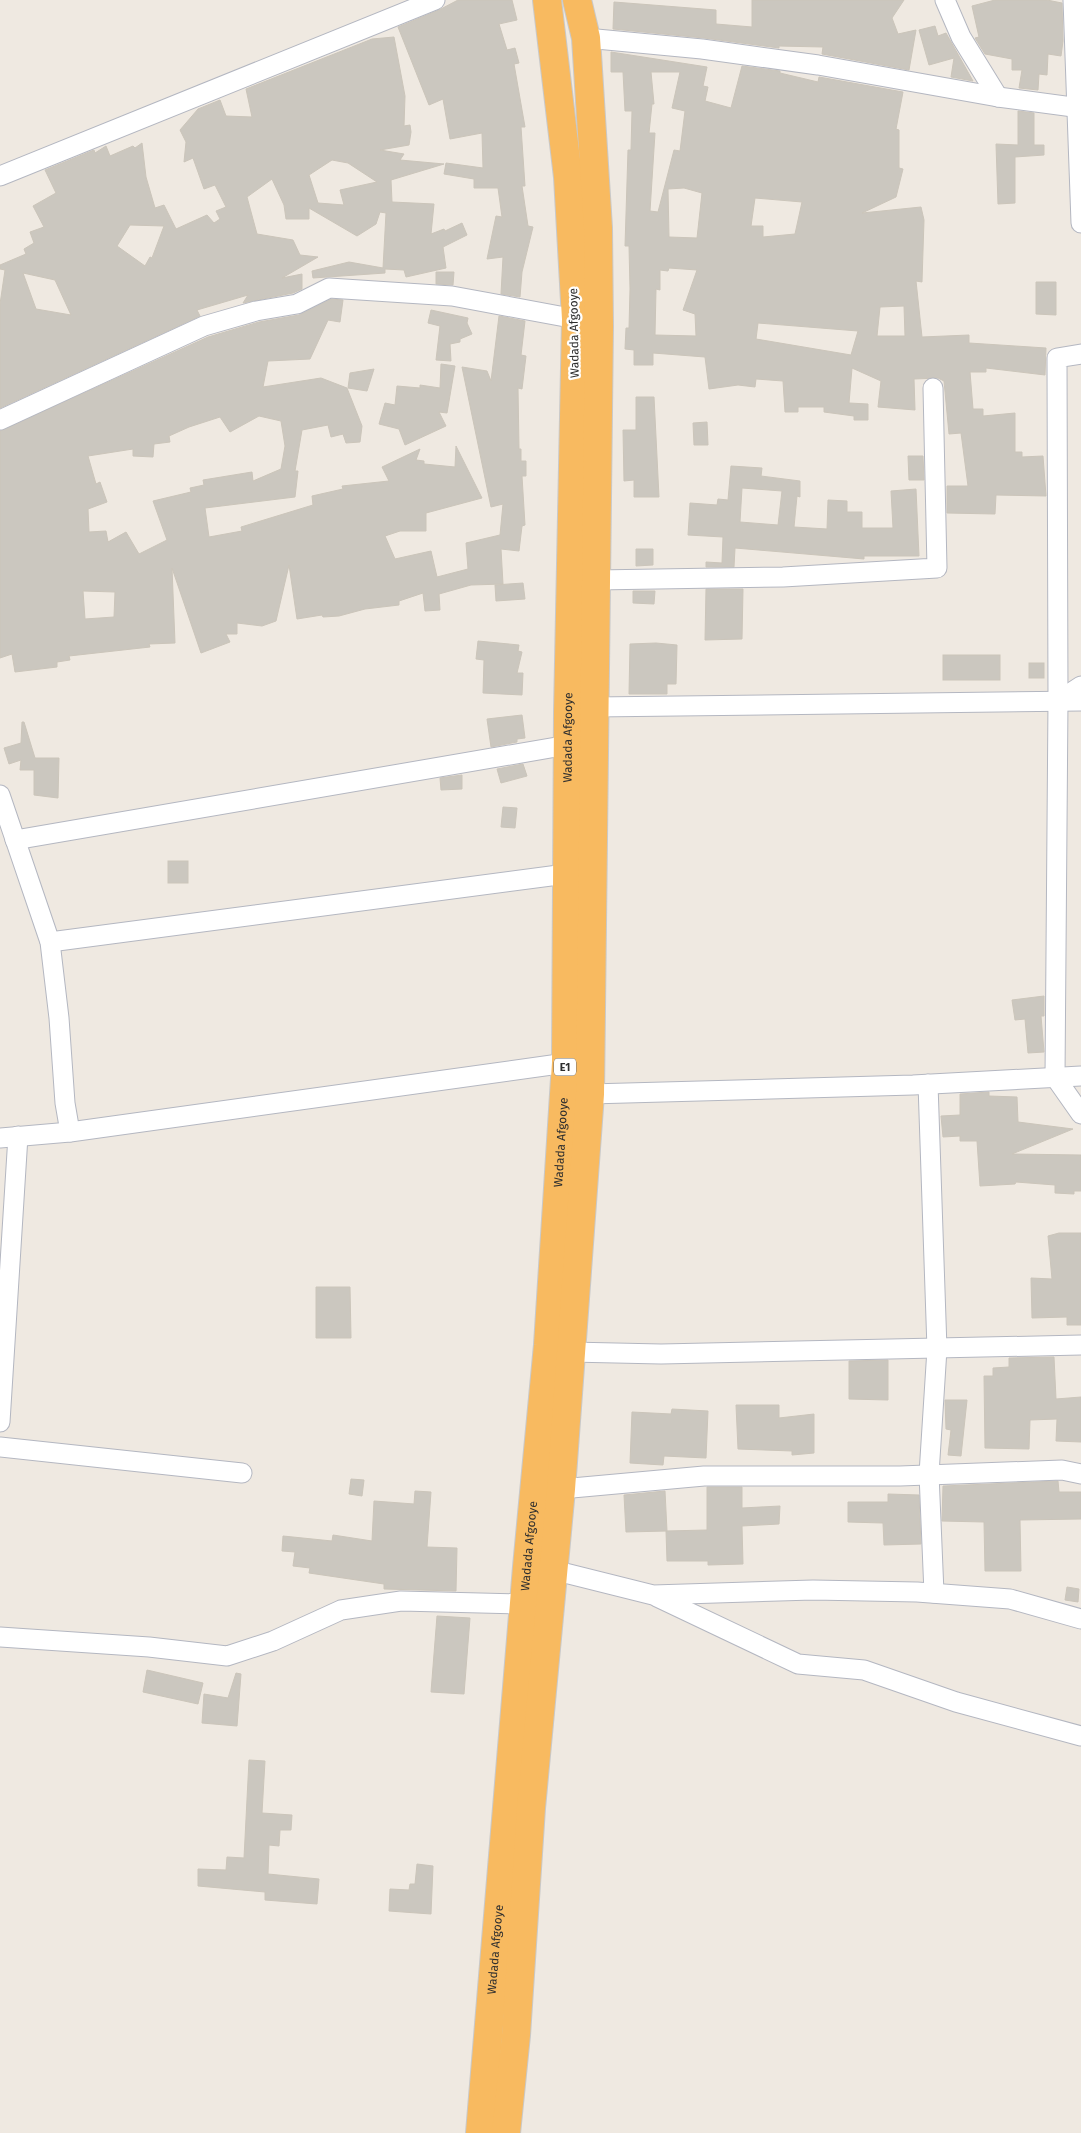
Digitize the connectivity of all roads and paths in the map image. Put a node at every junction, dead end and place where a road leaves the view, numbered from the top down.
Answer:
1 (435, 0) edge
2 (547, 0) edge
3 (577, 0) edge
4 (945, 0) edge
5 (1073, 0) edge
6 (586, 38) junction
7 (998, 97) junction
8 (1079, 108) edge
9 (0, 176) edge
10 (1081, 223) edge
11 (576, 319) junction
12 (1081, 354) edge
13 (933, 388) dead end
14 (0, 420) edge
15 (596, 580) junction
16 (1081, 686) edge
17 (1081, 701) edge
18 (1058, 702) junction
19 (594, 707) junction
20 (568, 745) junction
21 (0, 795) edge
22 (8, 831) edge
23 (566, 874) junction
24 (50, 942) junction
25 (566, 1063) junction
26 (1081, 1076) edge
27 (1055, 1077) junction
28 (928, 1084) junction
29 (590, 1094) junction
30 (1081, 1114) edge
31 (70, 1132) junction
32 (9, 1137) edge
33 (1081, 1345) edge
34 (937, 1349) junction
35 (570, 1352) junction
36 (0, 1422) edge
37 (0, 1447) edge
38 (242, 1473) dead end
39 (929, 1474) junction
40 (1081, 1474) edge
41 (561, 1489) junction
42 (553, 1570) junction
43 (934, 1593) junction
44 (653, 1595) junction
45 (524, 1604) junction
46 (1081, 1619) edge
47 (0, 1637) edge
48 (1081, 1736) edge
49 (480, 2133) edge
50 (506, 2133) edge

1 - 9 street
2 - 11 highway, Wadada Afgooye / E1
3 - 6 highway, Wadada Afgooye / E1
4 - 7 street
5 - 8 street
6 - 7 street
6 - 15 highway, Wadada Afgooye / E1
7 - 8 street
8 - 10 street
11 - 14 street
11 - 20 highway, Wadada Afgooye / E1
12 - 18 street
13 - 15 street
15 - 19 highway, Wadada Afgooye / E1
16 - 18 street
17 - 18 street
18 - 19 street
18 - 27 street
19 - 29 highway, Wadada Afgooye / E1
20 - 22 street
20 - 23 highway, Wadada Afgooye / E1
21 - 22 street
22 - 24 street
23 - 24 street
23 - 25 highway, Wadada Afgooye / E1
24 - 31 street
25 - 31 street
25 - 45 highway, Wadada Afgooye / E1
26 - 27 street
27 - 28 street
27 - 30 street
28 - 29 street
28 - 34 street
29 - 35 highway, Wadada Afgooye / E1
31 - 32 street
32 - 36 street
33 - 34 street
34 - 35 street
34 - 39 street
35 - 41 highway, Wadada Afgooye / E1
37 - 38 street
39 - 40 street
39 - 41 street
39 - 43 street
41 - 42 highway, Wadada Afgooye / E1
42 - 44 street
42 - 50 highway, Wadada Afgooye / E1
43 - 44 street
43 - 46 street
44 - 48 street
45 - 47 street
45 - 49 highway, Wadada Afgooye / E1

